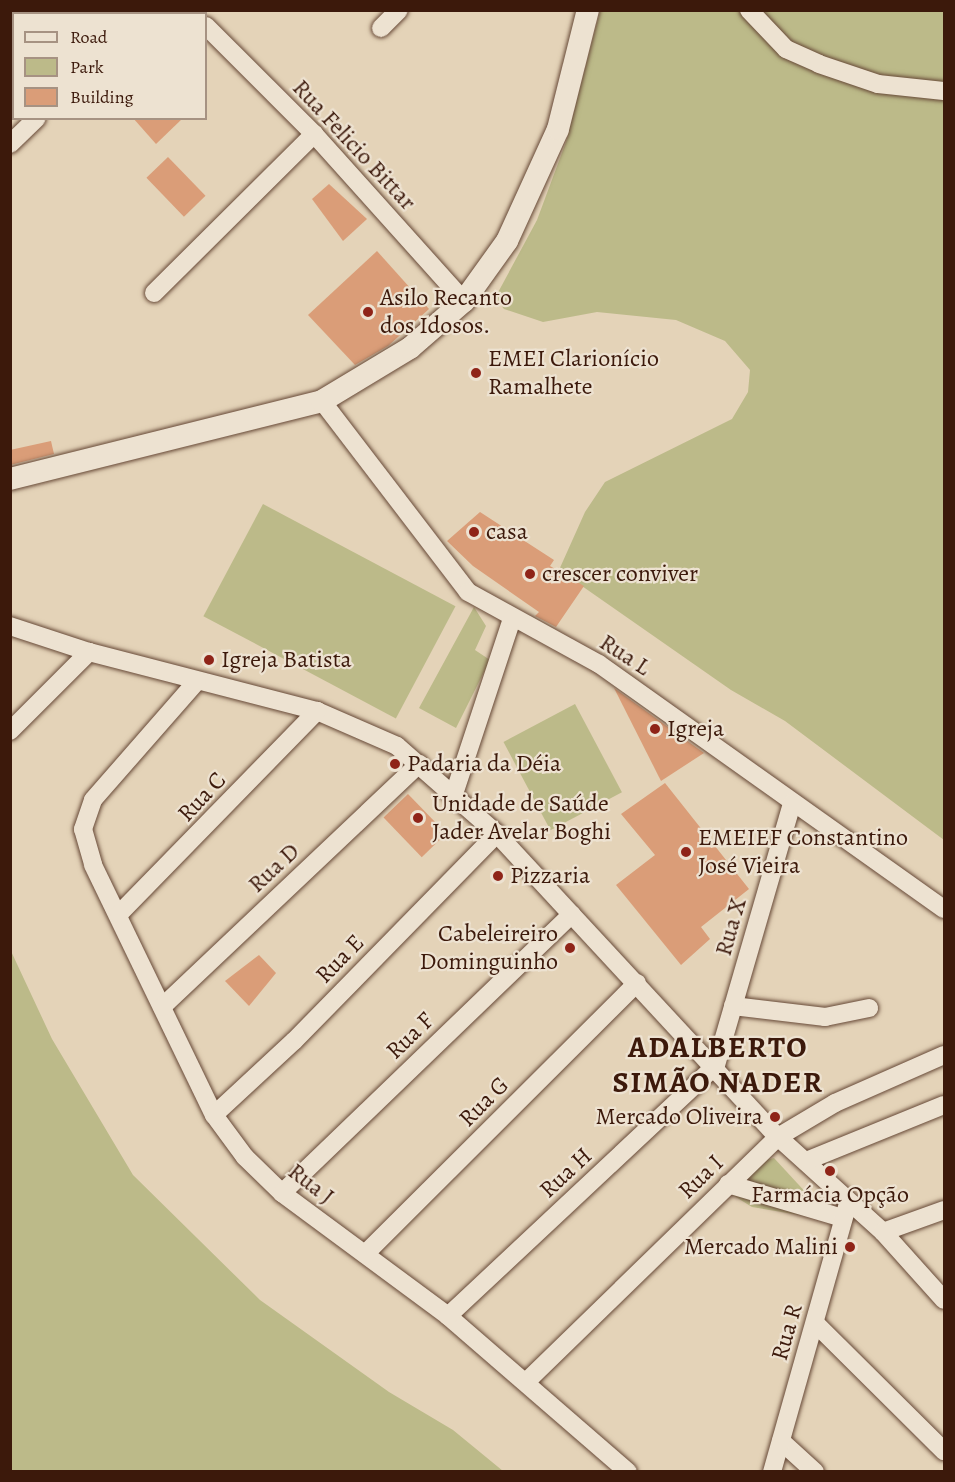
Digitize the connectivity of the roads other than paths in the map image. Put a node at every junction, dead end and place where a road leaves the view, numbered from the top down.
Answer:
1 (399, 10) edge
2 (588, 10) edge
3 (749, 10) edge
4 (207, 27) edge
5 (381, 28) dead end
6 (945, 91) edge
7 (35, 120) edge
8 (314, 134) junction
9 (10, 144) edge
10 (154, 294) dead end
11 (464, 301) junction
12 (322, 401) junction
13 (10, 479) edge
14 (512, 619) junction
15 (10, 626) edge
16 (89, 652) junction
17 (197, 681) junction
18 (317, 711) junction
19 (10, 731) edge
20 (419, 764) junction
21 (453, 794) junction
22 (792, 803) junction
23 (497, 834) junction
24 (945, 909) edge
25 (119, 914) junction
26 (572, 914) junction
27 (637, 983) junction
28 (733, 1006) junction
29 (162, 1007) junction
30 (869, 1008) dead end
31 (945, 1056) edge
32 (716, 1065) junction
33 (945, 1105) edge
34 (214, 1115) junction
35 (778, 1137) junction
36 (806, 1161) junction
37 (728, 1184) junction
38 (282, 1193) junction
39 (945, 1210) edge
40 (846, 1211) junction
41 (883, 1232) junction
42 (365, 1254) junction
43 (945, 1299) edge
44 (448, 1316) junction
45 (815, 1323) junction
46 (526, 1382) junction
47 (781, 1441) junction
48 (945, 1452) edge
49 (628, 1472) edge
50 (772, 1472) edge
51 (815, 1472) edge

1 - 5 street
2 - 11 street
3 - 6 street
4 - 8 street, Rua Felicio Bittar
7 - 9 street
8 - 10 street
8 - 11 street, Rua Felicio Bittar
11 - 12 street
12 - 13 street
12 - 14 street, Rua L
14 - 21 street
14 - 22 street, Rua L
15 - 16 street
16 - 17 street
16 - 19 street
17 - 18 street
17 - 25 street, Rua J
18 - 20 street
18 - 25 street, Rua C
20 - 21 street
20 - 29 street, Rua D
21 - 23 street
22 - 24 street, Rua L
22 - 28 street, Rua X
23 - 26 street
23 - 34 street, Rua E
25 - 29 street, Rua J
26 - 27 street
26 - 38 street, Rua F
27 - 32 street
27 - 42 street, Rua G
28 - 30 street
28 - 32 street, Rua X
29 - 34 street, Rua J
31 - 35 street, Rua I
32 - 35 street
32 - 44 street, Rua H
33 - 36 street
34 - 38 street, Rua J
35 - 36 street
35 - 37 street, Rua I
36 - 40 street
37 - 40 street
37 - 46 street, Rua I
38 - 42 street, Rua J
39 - 41 street
40 - 41 street
40 - 45 street, Rua R
41 - 43 street
42 - 44 street, Rua J
44 - 46 street, Rua J
45 - 47 street, Rua R
45 - 48 street
46 - 49 street, Rua J
47 - 50 street, Rua R
47 - 51 street

